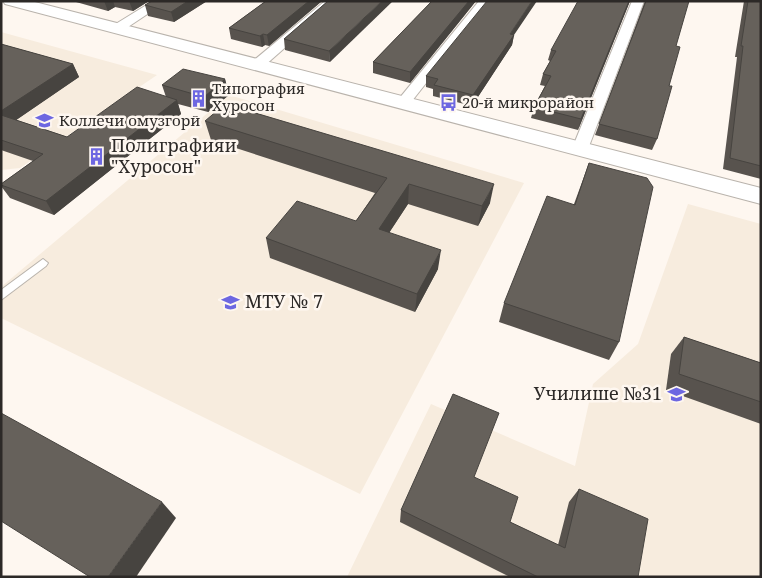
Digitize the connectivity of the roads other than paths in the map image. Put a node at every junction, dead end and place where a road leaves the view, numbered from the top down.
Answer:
1 (11, 1) edge
2 (144, 1) edge
3 (161, 1) edge
4 (332, 1) edge
5 (485, 1) edge
6 (638, 1) edge
7 (112, 26) junction
8 (258, 64) junction
9 (403, 103) junction
10 (580, 149) junction
11 (761, 196) edge
12 (43, 264) dead end
13 (1, 296) edge

1 - 7 main road
2 - 7 street
3 - 7 street
4 - 8 street
5 - 9 street
6 - 10 street
7 - 8 main road
8 - 9 main road
9 - 10 main road
10 - 11 main road
12 - 13 lane

